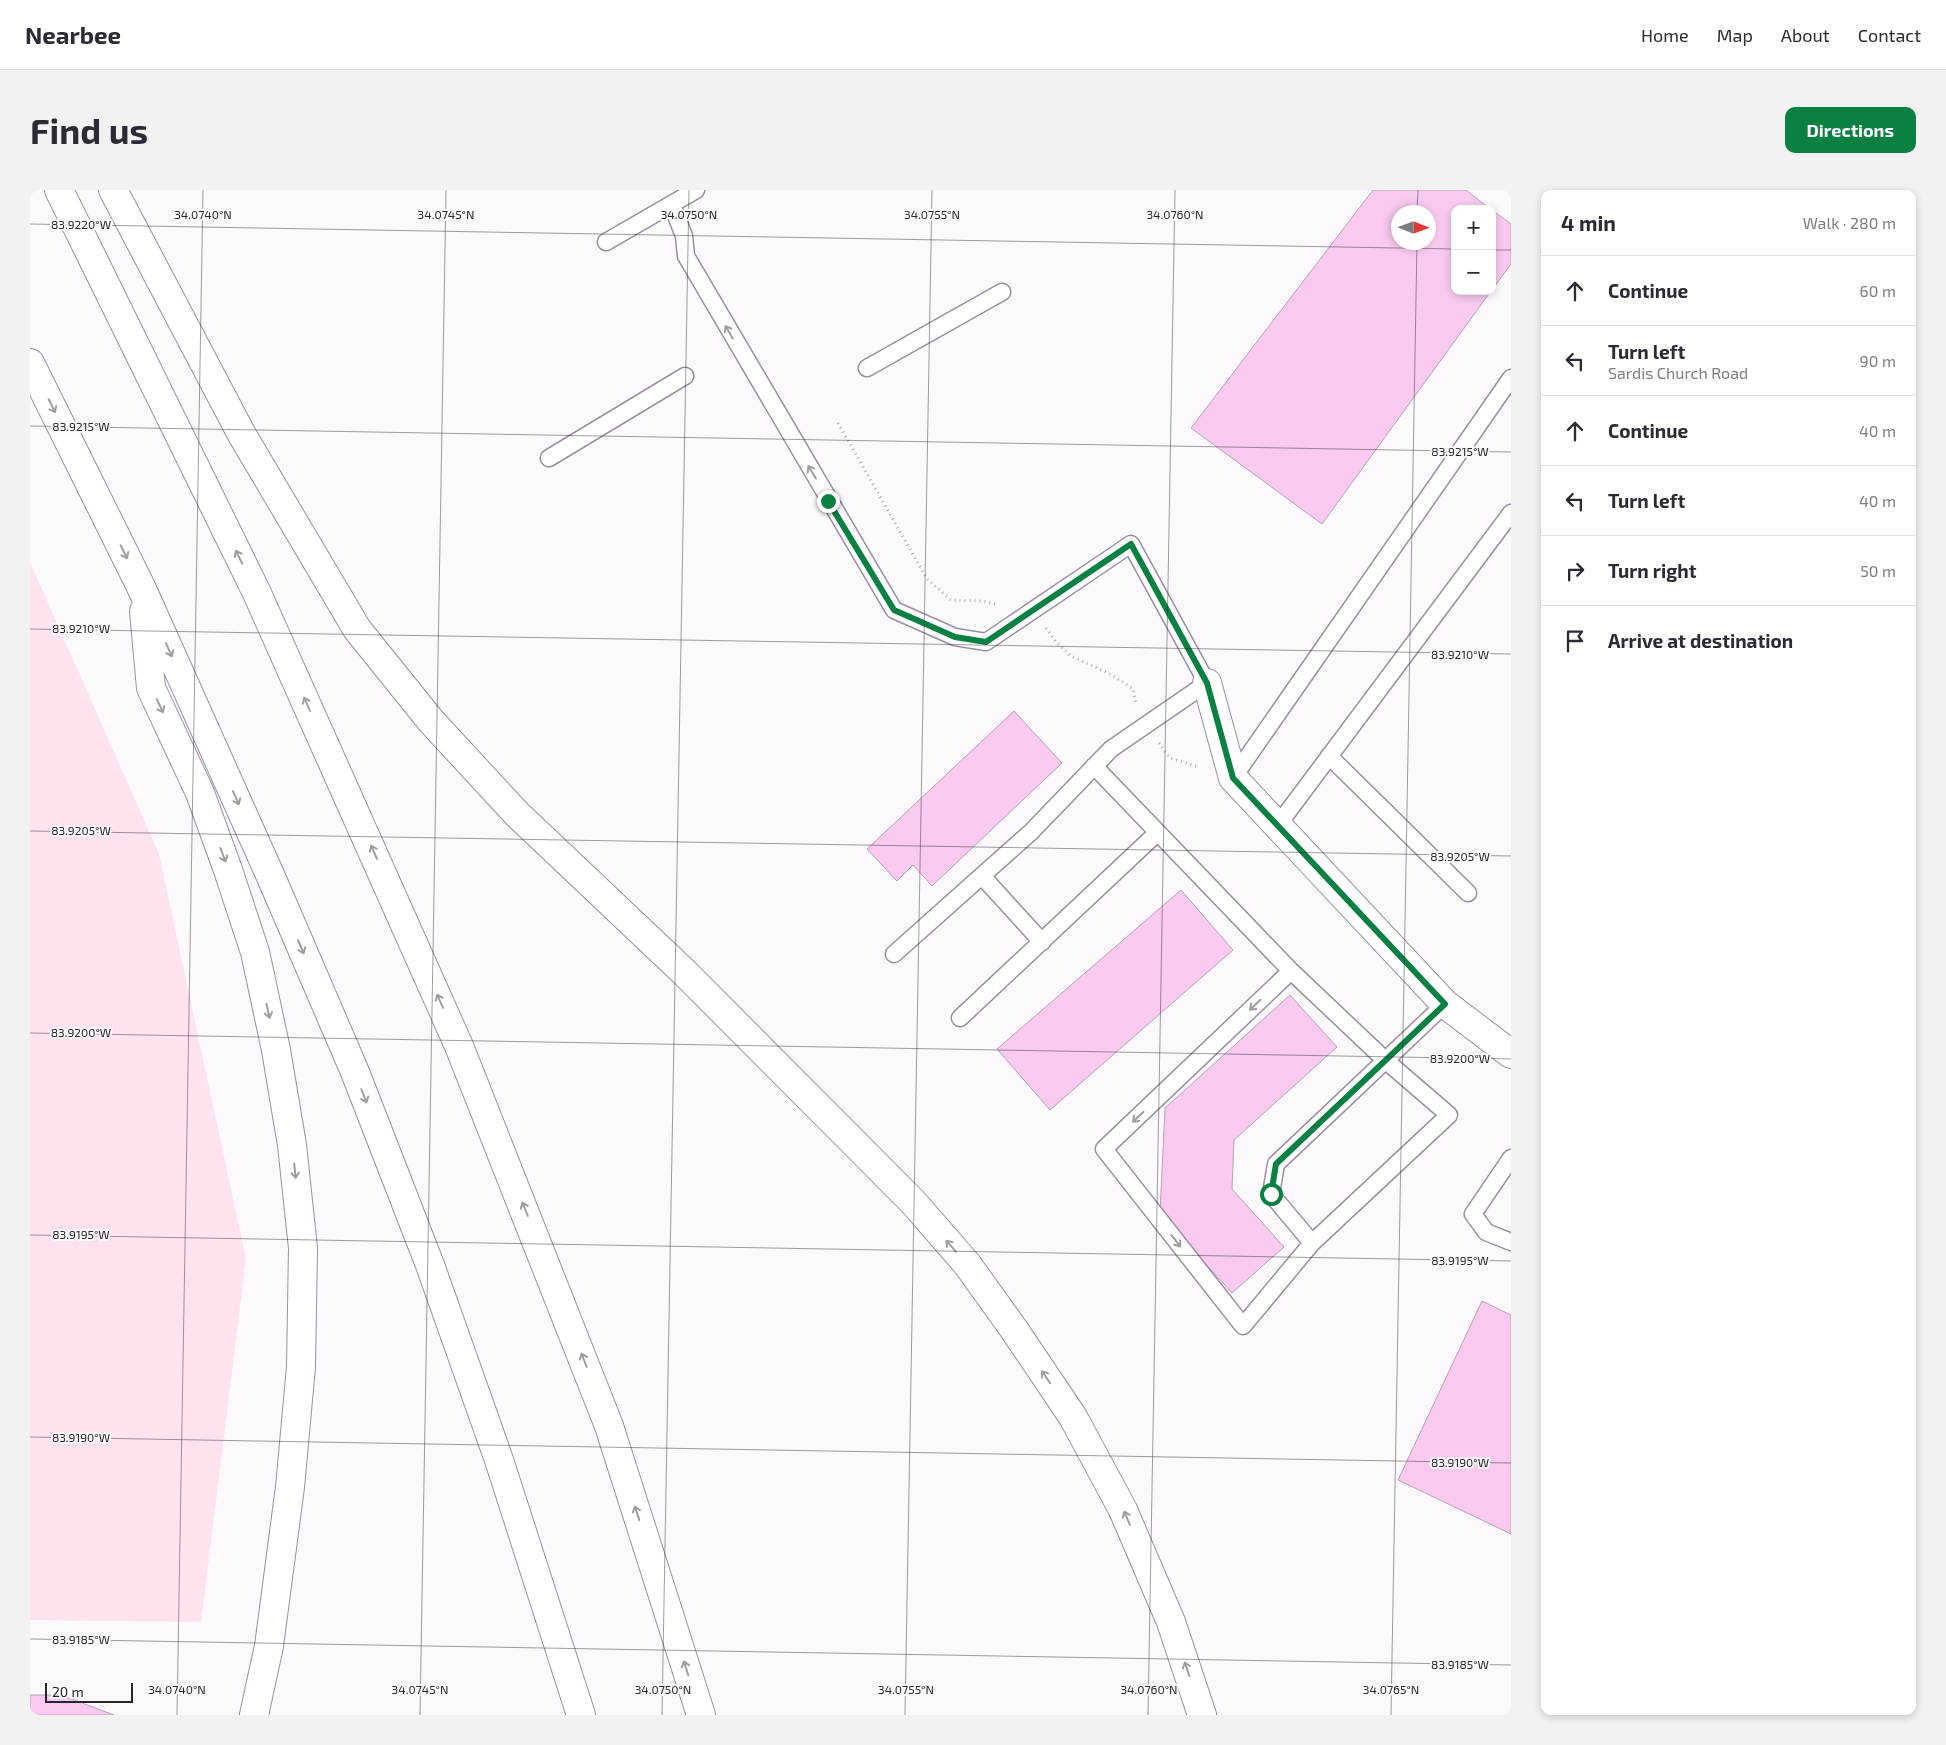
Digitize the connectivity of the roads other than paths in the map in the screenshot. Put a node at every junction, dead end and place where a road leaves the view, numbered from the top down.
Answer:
1 (59, 190) edge
2 (113, 190) edge
3 (696, 190) edge
4 (672, 205) junction
5 (606, 242) dead end
6 (1002, 292) dead end
7 (30, 362) edge
8 (867, 368) dead end
9 (685, 376) dead end
10 (1511, 378) edge
11 (549, 458) dead end
12 (1511, 513) edge
13 (142, 589) junction
14 (1207, 683) junction
15 (1329, 756) junction
16 (1094, 766) junction
17 (1233, 778) junction
18 (1278, 825) junction
19 (1157, 833) junction
20 (982, 876) junction
21 (1468, 893) dead end
22 (1042, 942) junction
23 (894, 954) dead end
24 (1290, 972) junction
25 (1445, 1004) junction
26 (960, 1018) dead end
27 (1511, 1054) edge
28 (1385, 1060) junction
29 (1511, 1158) edge
30 (1511, 1242) edge
31 (1312, 1243) junction
32 (254, 1715) edge
33 (580, 1715) edge
34 (700, 1715) edge
35 (1202, 1715) edge

34 -> 1 main road
35 -> 2 main road
3 - 4 lane
4 - 5 lane
14 -> 4 lane
6 - 8 lane
7 -> 13 main road
9 - 11 lane
10 - 17 lane
12 - 15 lane
13 -> 32 main road
13 -> 33 main road
14 - 16 lane
14 - 17 main road
15 - 18 lane
15 - 21 lane
16 - 19 lane
16 - 20 lane
17 - 18 main road
18 - 25 main road
19 - 22 lane
19 - 24 lane
20 - 22 lane
20 - 23 lane
22 - 26 lane
24 - 28 lane
24 -> 31 lane
25 - 27 main road
25 - 28 lane
28 - 31 lane
28 - 31 lane
29 - 30 lane

